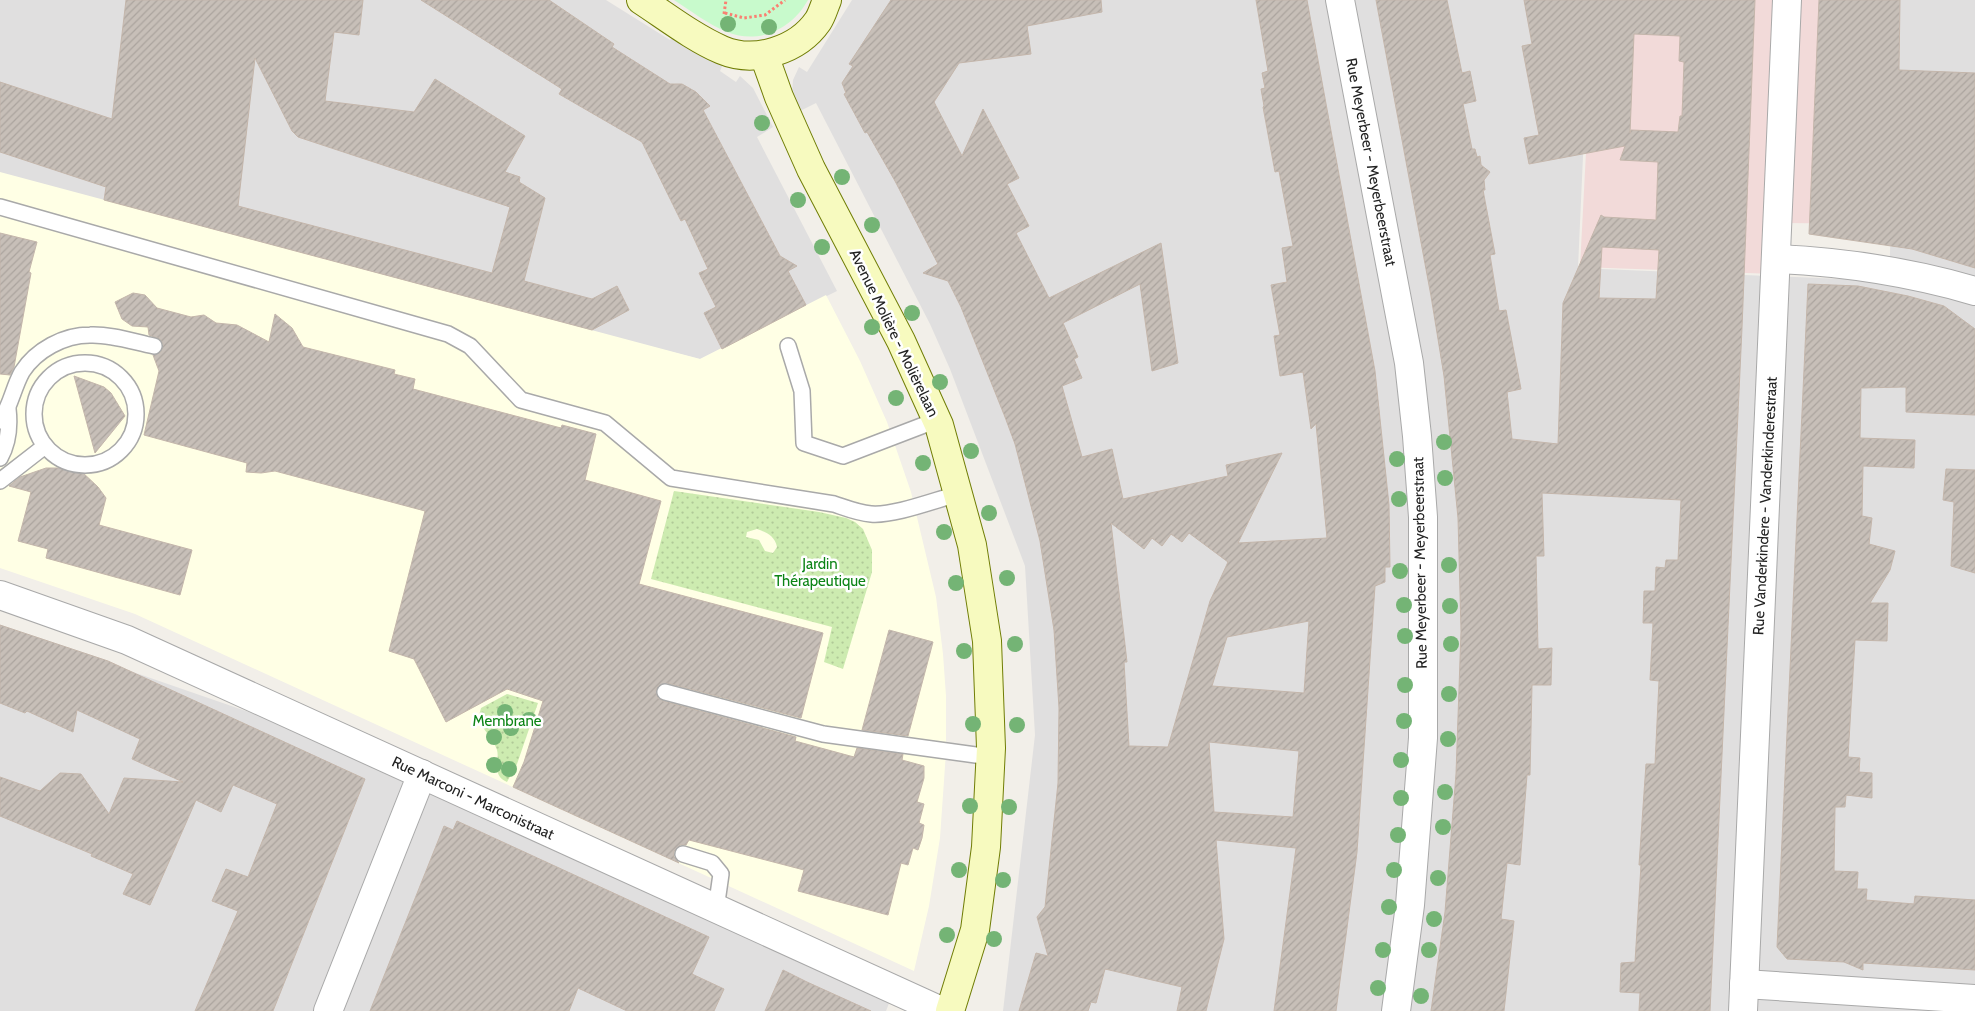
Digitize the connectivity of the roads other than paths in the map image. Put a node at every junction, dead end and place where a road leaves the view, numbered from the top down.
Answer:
1 (641, 0) edge
2 (827, 0) edge
3 (1340, 0) edge
4 (1787, 0) edge
5 (764, 55) junction
6 (0, 207) edge
7 (1776, 259) junction
8 (1975, 291) edge
9 (154, 346) dead end
10 (788, 346) dead end
11 (4, 415) edge
12 (937, 420) junction
13 (45, 446) junction
14 (0, 458) edge
15 (0, 481) edge
16 (958, 494) junction
17 (0, 595) edge
18 (665, 692) dead end
19 (990, 757) junction
20 (422, 774) junction
21 (683, 854) dead end
22 (716, 909) junction
23 (1744, 984) junction
24 (1975, 999) edge
25 (328, 1011) edge
26 (941, 1011) edge
27 (950, 1011) edge
28 (1396, 1011) edge
29 (1743, 1011) edge

1 - 5 street
2 - 5 street
3 - 28 street, Rue Meyerbeer - Meyerbeerstraat
4 - 7 street, Rue Vanderkindere - Vanderkinderestraat
5 - 12 street, Avenue Molière - Molièrelaan
6 - 16 lane
7 - 8 street
7 - 23 street, Rue Vanderkindere - Vanderkinderestraat
9 - 11 lane
10 - 12 lane
11 - 14 lane
12 - 16 street, Avenue Molière - Molièrelaan
13 - 13 lane
13 - 15 lane
16 - 19 street, Avenue Molière - Molièrelaan
17 - 20 street, Rue Marconi - Marconistraat
18 - 19 lane
19 - 27 street, Avenue Molière - Molièrelaan
20 - 22 street, Rue Marconi - Marconistraat
20 - 25 street
21 - 22 lane
22 - 26 street, Rue Marconi - Marconistraat
23 - 24 street
23 - 29 street, Rue Vanderkindere - Vanderkinderestraat

